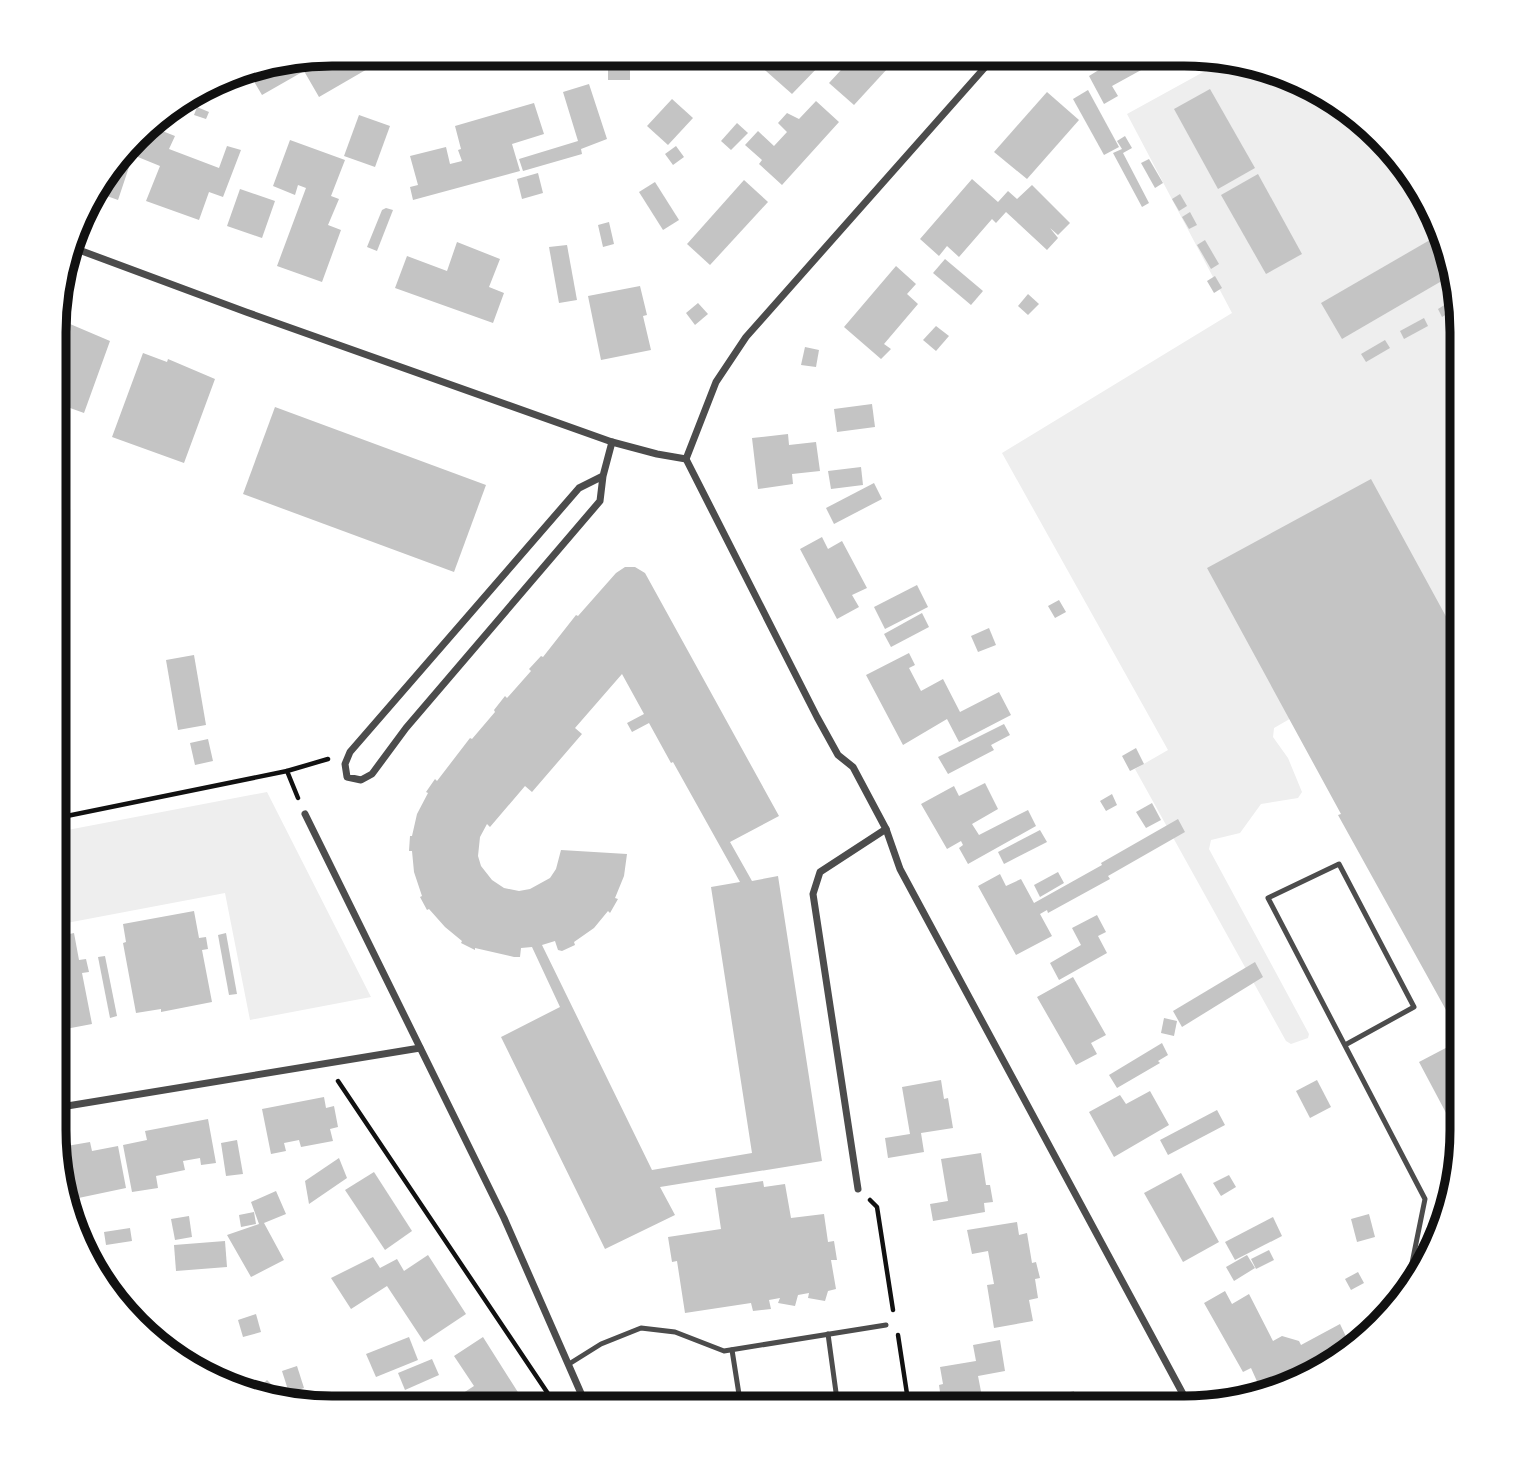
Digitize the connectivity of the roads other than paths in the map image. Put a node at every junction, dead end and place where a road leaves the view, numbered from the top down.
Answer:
1 (986, 66) edge
2 (80, 250) edge
3 (612, 442) junction
4 (686, 459) junction
5 (603, 476) junction
6 (305, 814) dead end
7 (886, 829) junction
8 (1345, 1045) junction
9 (421, 1048) junction
10 (66, 1106) edge
11 (858, 1188) road end
12 (1411, 1268) edge
13 (886, 1325) dead end
14 (828, 1334) junction
15 (732, 1350) junction
16 (569, 1364) junction
17 (582, 1396) edge
18 (739, 1396) edge
19 (836, 1396) edge
20 (1184, 1396) edge

1 - 4 street
2 - 3 street
3 - 4 street
3 - 5 street
4 - 7 street
5 - 5 street
6 - 9 street
7 - 11 street
7 - 20 street
8 - 8 lane
8 - 12 lane
9 - 10 street
9 - 16 street
13 - 14 lane
14 - 15 lane
14 - 19 lane
15 - 16 lane
15 - 18 lane
16 - 17 street

